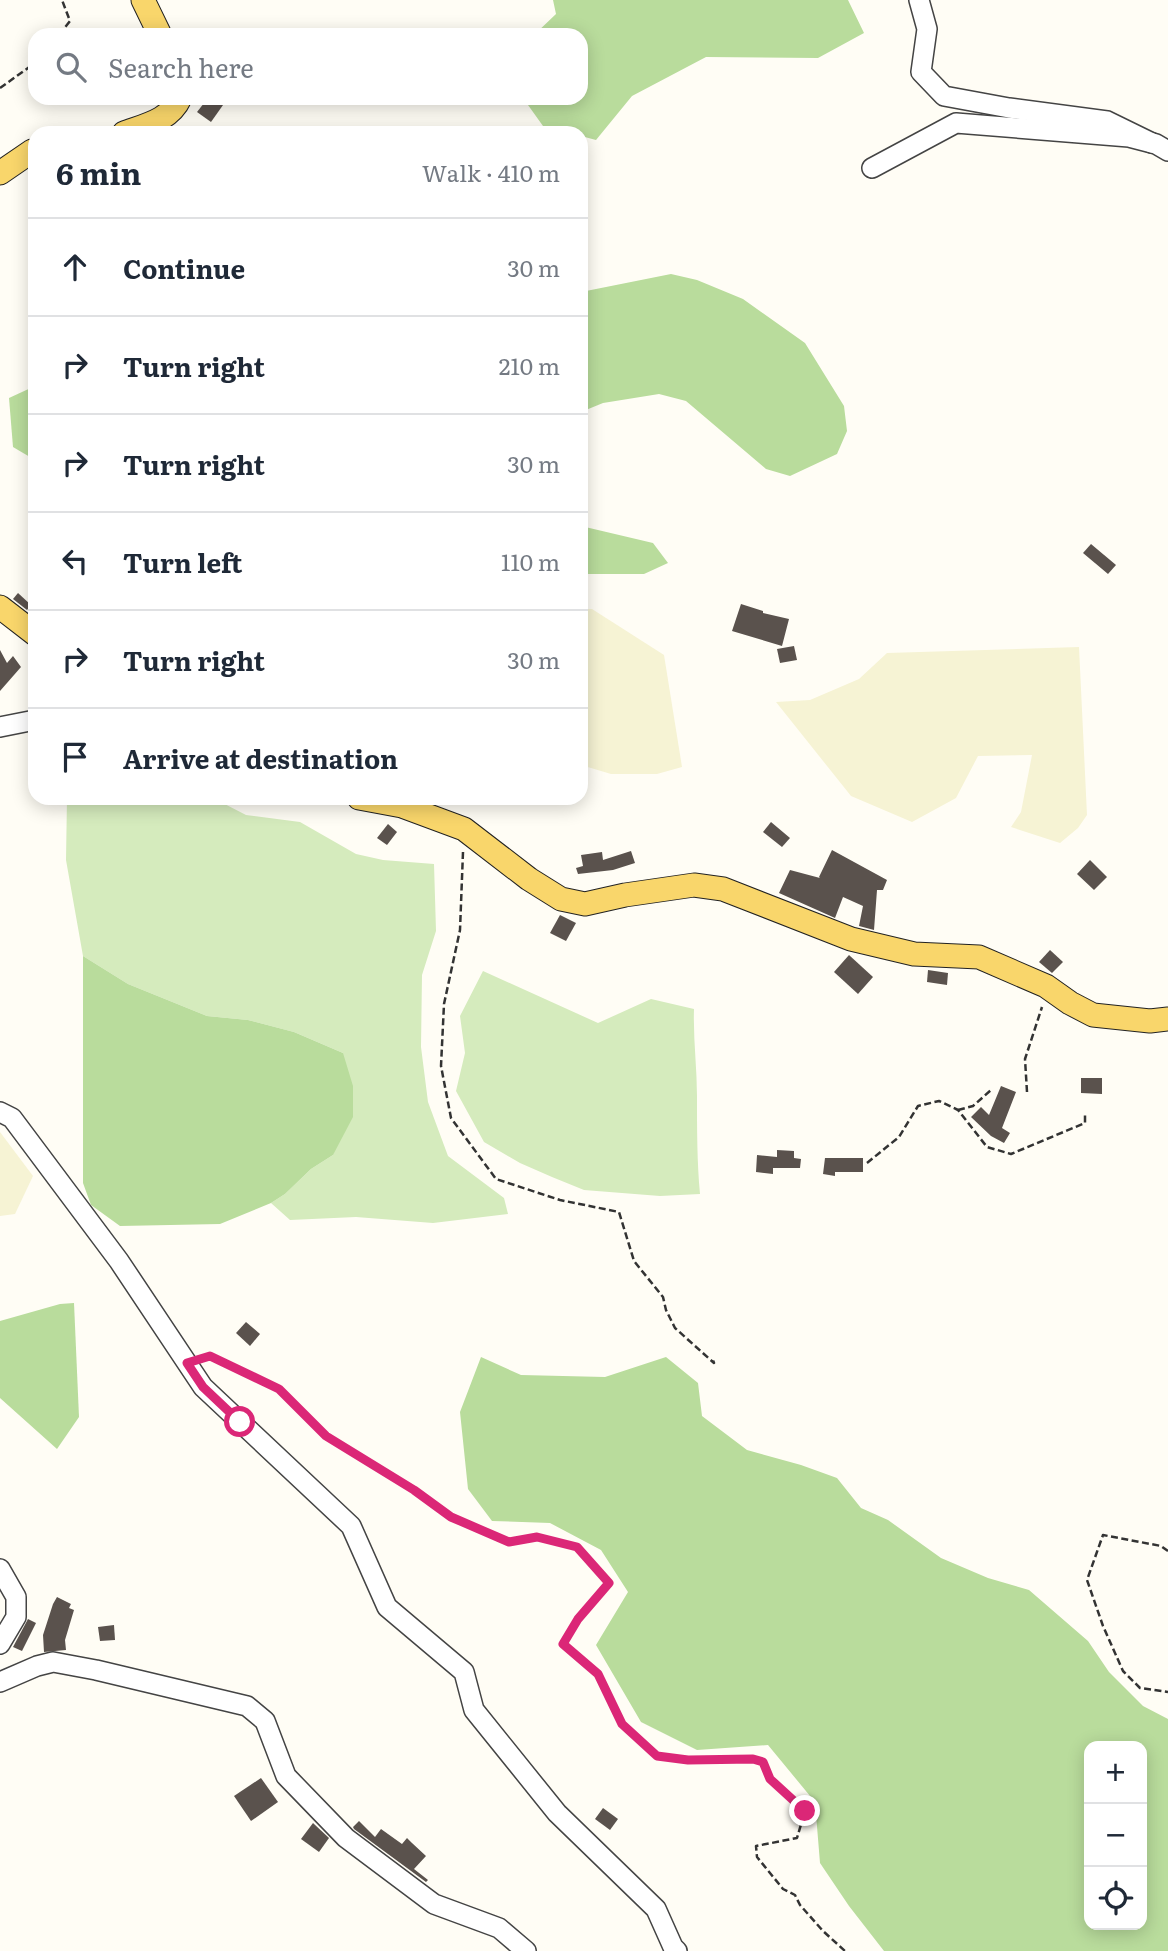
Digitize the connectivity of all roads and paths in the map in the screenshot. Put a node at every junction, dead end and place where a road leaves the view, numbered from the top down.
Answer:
1 (62, 0) edge
2 (143, 0) edge
3 (919, 0) edge
4 (64, 28) edge
5 (157, 28) edge
6 (28, 68) edge
7 (0, 88) edge
8 (177, 105) edge
9 (143, 126) edge
10 (1160, 147) edge
11 (28, 154) edge
12 (872, 168) dead end
13 (0, 173) edge
14 (0, 607) edge
15 (28, 629) edge
16 (28, 721) edge
17 (0, 727) edge
18 (397, 805) edge
19 (464, 829) junction
20 (1045, 986) junction
21 (1168, 1019) edge
22 (991, 1090) dead end
23 (1027, 1092) dead end
24 (958, 1110) junction
25 (0, 1112) edge
26 (1085, 1113) dead end
27 (867, 1163) dead end
28 (713, 1360) dead end
29 (187, 1363) junction
30 (1168, 1551) edge
31 (0, 1569) edge
32 (0, 1644) edge
33 (0, 1682) edge
34 (1168, 1692) edge
35 (526, 1951) edge
36 (677, 1951) edge
37 (845, 1951) edge

1 - 4 path
2 - 5 main road
3 - 10 street
6 - 7 path
8 - 9 main road
10 - 12 street
11 - 13 main road
14 - 15 main road
16 - 17 street
18 - 19 main road
19 - 20 main road
19 - 28 path
20 - 21 main road
20 - 23 path
22 - 24 path
24 - 26 path
24 - 27 path
25 - 29 street
29 - 36 street
29 - 37 path
30 - 34 path
31 - 32 street
33 - 35 street

